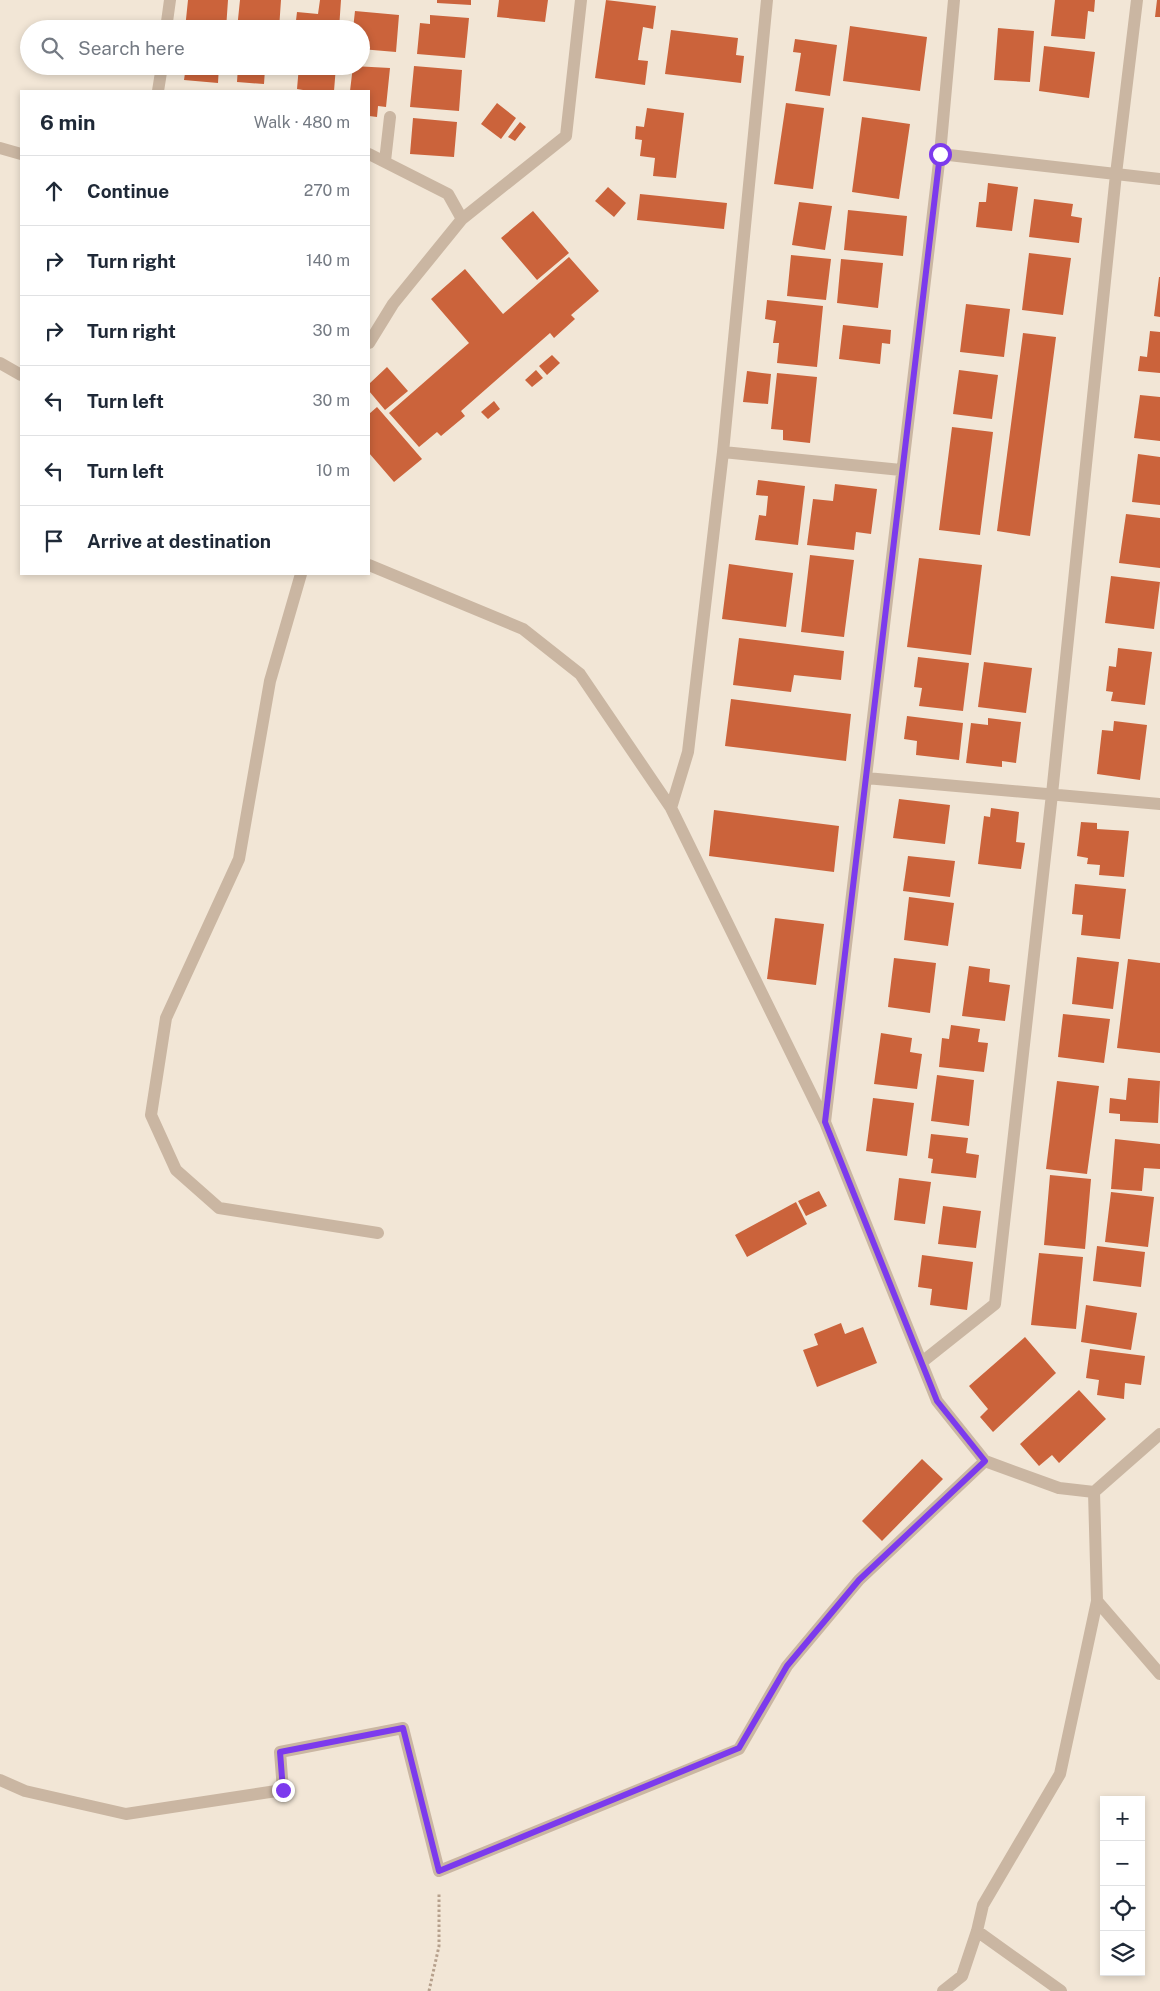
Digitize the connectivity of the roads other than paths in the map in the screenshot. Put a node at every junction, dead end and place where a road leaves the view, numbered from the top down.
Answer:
1 (170, 0) edge
2 (581, 0) edge
3 (767, 0) edge
4 (954, 0) edge
5 (1137, 0) edge
6 (167, 20) edge
7 (161, 75) edge
8 (158, 90) edge
9 (390, 117) dead end
10 (0, 148) edge
11 (20, 154) edge
12 (370, 154) edge
13 (940, 154) junction
14 (385, 161) junction
15 (1116, 174) junction
16 (1160, 179) edge
17 (462, 219) junction
18 (370, 341) edge
19 (0, 363) edge
20 (20, 374) edge
21 (723, 452) junction
22 (901, 470) junction
23 (370, 564) edge
24 (301, 575) edge
25 (866, 778) junction
26 (1052, 794) junction
27 (1160, 804) edge
28 (671, 808) junction
29 (825, 1122) junction
30 (378, 1233) dead end
31 (922, 1362) junction
32 (1160, 1434) edge
33 (985, 1461) junction
34 (1094, 1492) junction
35 (1097, 1601) junction
36 (1160, 1674) edge
37 (0, 1780) edge
38 (977, 1931) junction
39 (943, 1991) edge
40 (1061, 1991) edge

1 - 6 street
2 - 17 street
3 - 21 street
4 - 13 street
5 - 15 street
7 - 8 street
9 - 14 street
10 - 11 street
12 - 14 street
13 - 15 street
13 - 22 street
14 - 17 street
15 - 16 street
15 - 26 street
17 - 18 street
19 - 20 street
21 - 22 street
21 - 28 street
22 - 25 street
23 - 28 street
24 - 30 street
25 - 26 street
25 - 29 street
26 - 27 street
26 - 31 street
28 - 29 street
29 - 31 street
31 - 33 street
32 - 34 street
33 - 34 street
33 - 37 street
34 - 35 street
35 - 36 street
35 - 38 street
38 - 39 street
38 - 40 street

